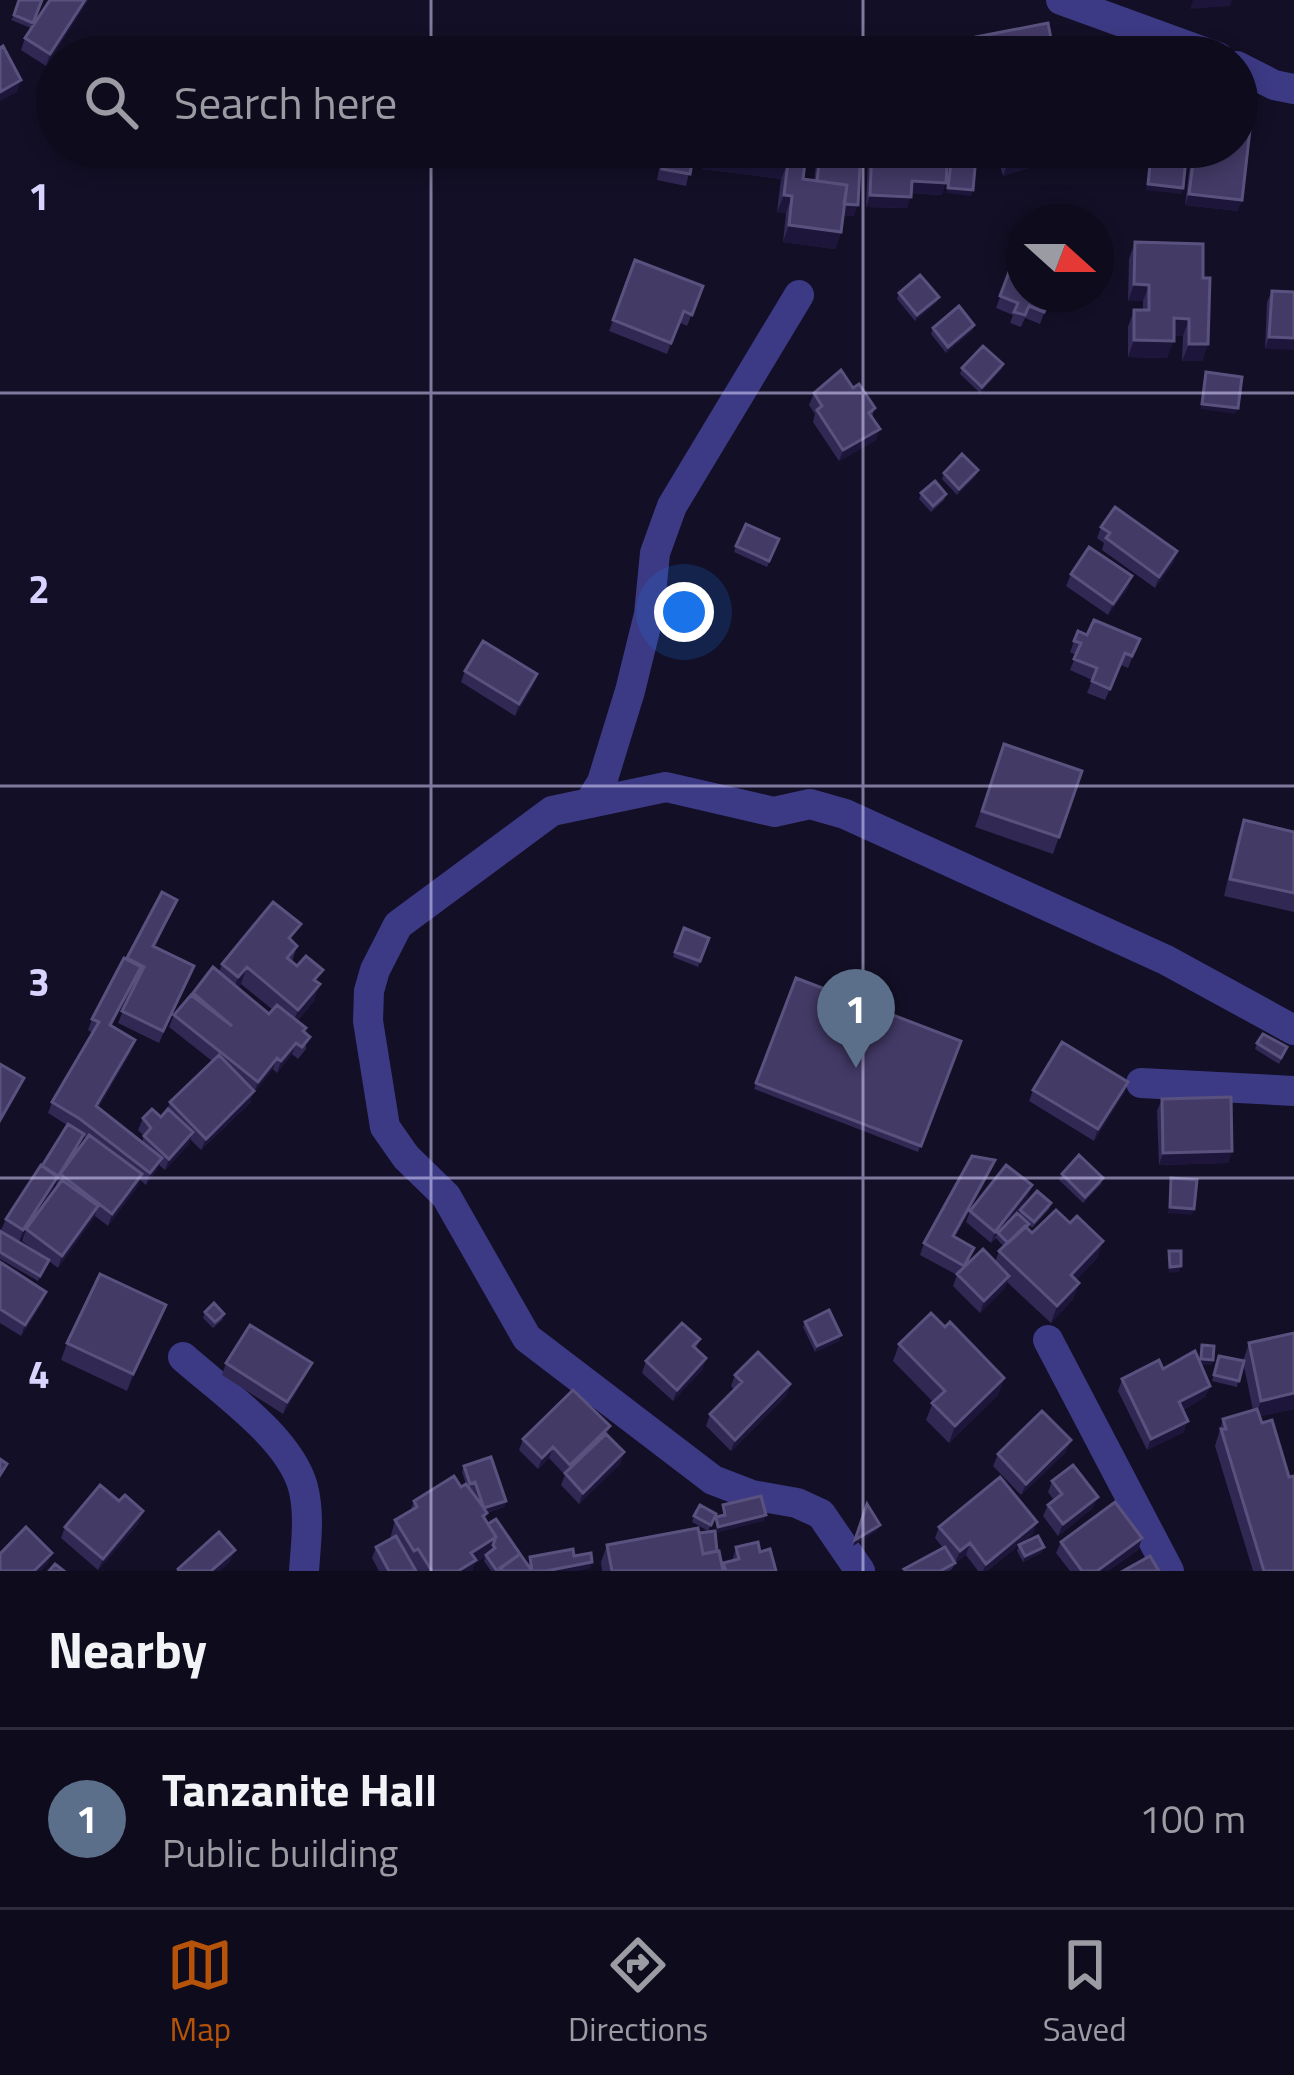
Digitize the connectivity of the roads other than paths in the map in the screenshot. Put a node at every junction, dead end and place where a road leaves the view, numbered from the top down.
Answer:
1 (1060, 0) edge
2 (1160, 36) edge
3 (1258, 77) edge
4 (1294, 88) edge
5 (799, 296) dead end
6 (592, 800) junction
7 (1294, 1030) edge
8 (1141, 1083) dead end
9 (1294, 1091) edge
10 (1048, 1340) dead end
11 (183, 1357) dead end
12 (304, 1571) edge
13 (860, 1571) edge
14 (1169, 1571) edge

1 - 2 street
3 - 4 street
5 - 6 street
6 - 7 street
6 - 13 street
8 - 9 street
10 - 14 street
11 - 12 street

